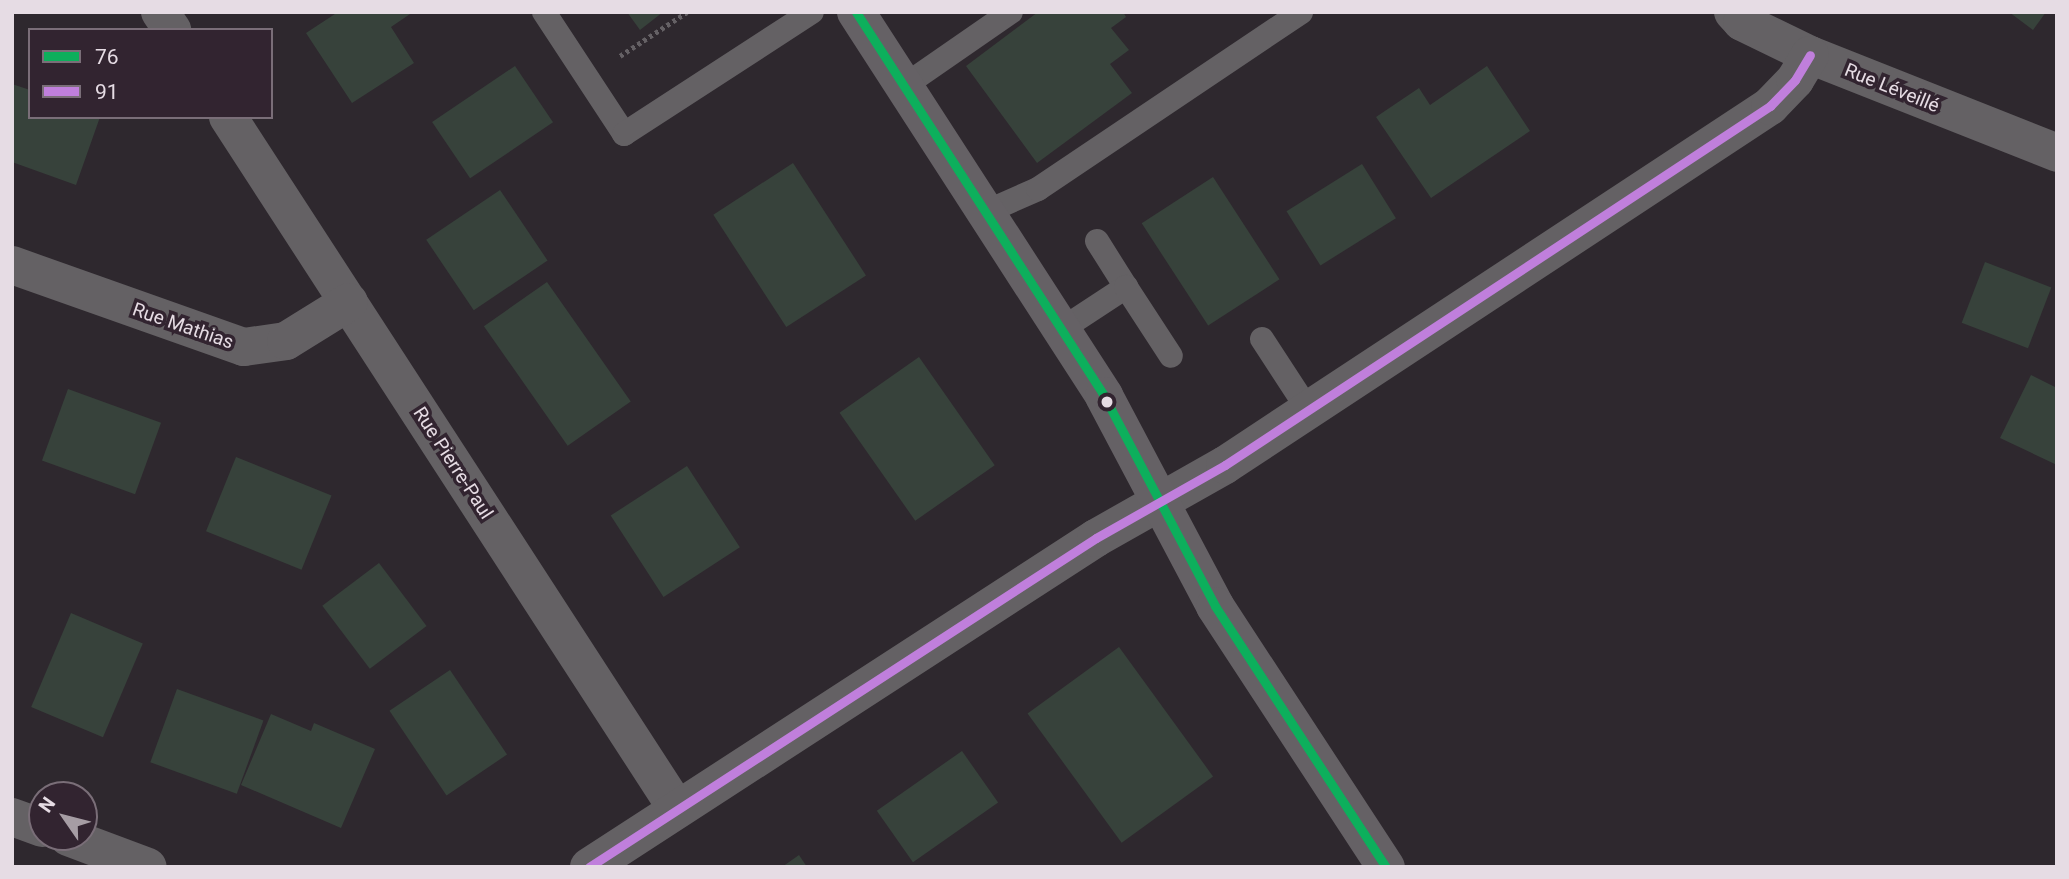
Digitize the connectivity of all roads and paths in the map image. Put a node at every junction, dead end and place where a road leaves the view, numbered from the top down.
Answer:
1 (160, 12) edge
2 (544, 12) edge
3 (687, 12) edge
4 (812, 12) edge
5 (856, 12) edge
6 (1011, 12) edge
7 (1301, 12) edge
8 (1733, 12) edge
9 (171, 28) edge
10 (1810, 55) junction
11 (618, 58) dead end
12 (904, 86) junction
13 (230, 119) edge
14 (2057, 153) edge
15 (985, 212) junction
16 (1097, 240) dead end
17 (12, 265) edge
18 (1126, 287) junction
19 (349, 302) junction
20 (1062, 329) junction
21 (1262, 339) dead end
22 (1171, 356) dead end
23 (1309, 411) junction
24 (1161, 501) junction
25 (677, 809) junction
26 (98, 848) edge
27 (148, 867) edge
28 (589, 867) edge
29 (1386, 867) edge

1 - 9 street
2 - 4 lane
3 - 11 path
5 - 12 main road
6 - 12 lane
7 - 15 lane
8 - 10 street, Rue Léveillé
10 - 14 street, Rue Léveillé
10 - 23 street
12 - 15 main road
13 - 19 street, Rue Pierre-Paul
15 - 20 main road
16 - 18 lane
17 - 19 street, Rue Mathias
18 - 20 lane
18 - 22 lane
19 - 25 street, Rue Pierre-Paul
20 - 24 main road
21 - 23 lane
23 - 24 street
24 - 25 street
24 - 29 main road
25 - 28 street
26 - 27 street

